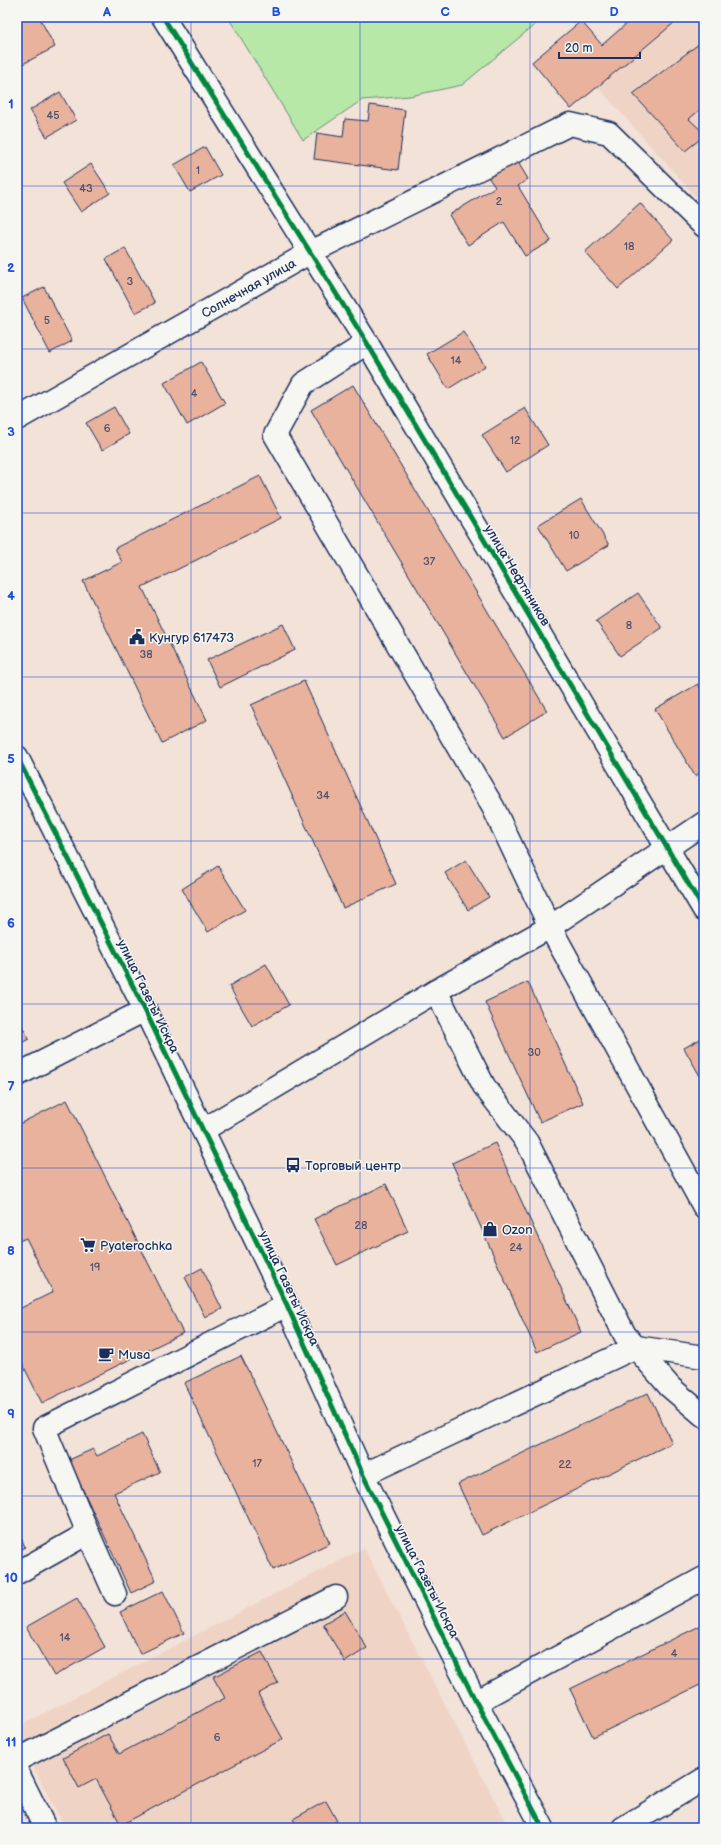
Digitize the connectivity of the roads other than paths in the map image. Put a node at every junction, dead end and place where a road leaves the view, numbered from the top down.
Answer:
1 (163, 17) edge
2 (704, 226) edge
3 (311, 252) junction
4 (368, 343) junction
5 (17, 419) edge
6 (17, 758) edge
7 (704, 823) edge
8 (667, 848) junction
9 (704, 910) edge
10 (550, 927) junction
11 (436, 991) junction
12 (145, 1010) junction
13 (17, 1075) edge
14 (203, 1130) junction
15 (704, 1207) edge
16 (287, 1305) junction
17 (636, 1347) junction
18 (704, 1357) edge
19 (704, 1416) edge
20 (363, 1475) junction
21 (88, 1533) junction
22 (17, 1573) edge
23 (704, 1578) edge
24 (115, 1594) dead end
25 (336, 1597) dead end
26 (476, 1702) junction
27 (17, 1760) edge
28 (17, 1771) edge
29 (704, 1779) edge
30 (45, 1828) edge
31 (543, 1828) edge
32 (623, 1828) edge

1 - 3 street, улица Нефтяников
2 - 3 street, Солнечная улица
3 - 4 street, улица Нефтяников
3 - 5 street, Солнечная улица
4 - 8 street, улица Нефтяников
4 - 10 street
6 - 12 street, улица Газеты Искра
7 - 8 street
8 - 9 street, улица Нефтяников
8 - 10 street
10 - 11 street
10 - 15 street
11 - 14 street
11 - 17 street
12 - 13 street
12 - 14 street, улица Газеты Искра
14 - 16 street, улица Газеты Искра
16 - 20 street, улица Газеты Искра
16 - 21 street
17 - 18 street
17 - 19 street
17 - 20 street
20 - 26 street, улица Газеты Искра
21 - 22 street
21 - 24 street
23 - 26 street
25 - 27 street
26 - 31 street, улица Газеты Искра
28 - 30 street
29 - 32 street

